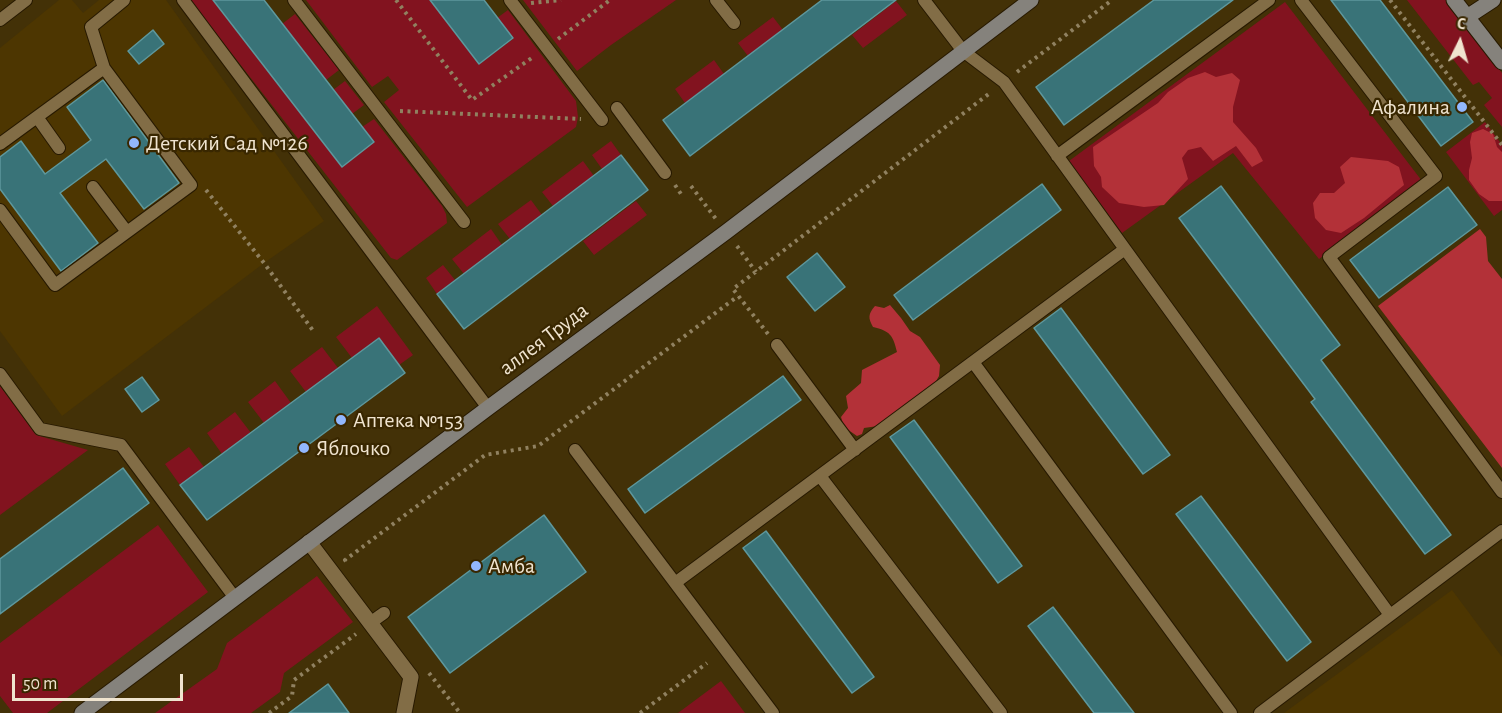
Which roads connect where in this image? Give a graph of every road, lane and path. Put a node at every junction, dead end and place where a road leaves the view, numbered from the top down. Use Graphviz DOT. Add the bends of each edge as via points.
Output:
graph roads {
  1 [pos="26,0"];
  2 [pos="124,0"];
  3 [pos="183,0"];
  4 [pos="294,0"];
  5 [pos="396,0"];
  6 [pos="561,0"];
  7 [pos="717,0"];
  8 [pos="924,0"];
  9 [pos="1030,0"];
  10 [pos="1112,0"];
  11 [pos="1269,0"];
  12 [pos="1301,0"];
  13 [pos="1390,0"];
  14 [pos="1454,0"];
  15 [pos="1493,0"];
  16 [pos="512,2"];
  17 [pos="1467,17"];
  18 [pos="0,20"];
  19 [pos="734,23"];
  20 [pos="963,51"];
  21 [pos="1502,62"];
  22 [pos="104,68"];
  23 [pos="1004,82"];
  24 [pos="472,100"];
  25 [pos="617,108"];
  26 [pos="378,110"];
  27 [pos="37,117"];
  28 [pos="602,120"];
  29 [pos="0,144"];
  30 [pos="1502,145"];
  31 [pos="59,148"];
  32 [pos="1057,156"];
  33 [pos="665,173"];
  34 [pos="191,184"];
  35 [pos="93,187"];
  36 [pos="0,210"];
  37 [pos="464,222"];
  38 [pos="127,232"];
  39 [pos="1125,249"];
  40 [pos="738,296"];
  41 [pos="314,332"];
  42 [pos="777,345"];
  43 [pos="973,362"];
  44 [pos="0,374"];
  45 [pos="488,408"];
  46 [pos="575,450"];
  47 [pos="855,450"];
  48 [pos="820,476"];
  49 [pos="1502,492"];
  50 [pos="1502,531"];
  51 [pos="309,542"];
  52 [pos="351,569"];
  53 [pos="675,583"];
  54 [pos="235,598"];
  55 [pos="384,613"];
  56 [pos="1390,615"];
  57 [pos="370,623"];
  58 [pos="707,663"];
  59 [pos="82,713"];
  60 [pos="269,713"];
  61 [pos="404,713"];
  62 [pos="640,713"];
  63 [pos="773,713"];
  64 [pos="1001,713"];
  65 [pos="1231,713"];
  66 [pos="1260,713"];
  1 -- 18 [label="lane"];
  2 -- 22 [label="lane" via="91,27"];
  3 -- 45 [label="lane"];
  4 -- 26 [label="lane"];
  5 -- 24 [label="path"];
  6 -- 16 [label="path"];
  7 -- 19 [label="lane"];
  8 -- 20 [label="lane"];
  9 -- 20 [label="street, аллея Труда"];
  10 -- 23 [label="path"];
  11 -- 32 [label="lane"];
  12 -- 49 [label="lane" via="1436,176 1329,257"];
  13 -- 30 [label="path"];
  14 -- 17 [label="street"];
  15 -- 17 [label="street"];
  16 -- 28 [label="lane"];
  17 -- 21 [label="street"];
  20 -- 23 [label="lane"];
  20 -- 45 [label="street, аллея Труда"];
  22 -- 27 [label="lane"];
  22 -- 34 [label="lane"];
  23 -- 32 [label="lane"];
  23 -- 40 [label="path" via="734,289"];
  25 -- 33 [label="lane"];
  26 -- 28 [label="path"];
  26 -- 37 [label="lane"];
  27 -- 29 [label="lane"];
  27 -- 31 [label="lane"];
  32 -- 39 [label="lane"];
  34 -- 38 [label="lane"];
  34 -- 41 [label="path" via="205,189 212,197"];
  35 -- 38 [label="lane"];
  36 -- 38 [label="lane" via="55,285"];
  39 -- 43 [label="lane"];
  39 -- 56 [label="lane"];
  40 -- 42 [label="path"];
  40 -- 52 [label="path" via="538,446 485,455 345,560"];
  42 -- 47 [label="lane"];
  43 -- 47 [label="lane"];
  43 -- 65 [label="lane"];
  44 -- 54 [label="lane" via="40,429 121,445"];
  45 -- 51 [label="street, аллея Труда"];
  46 -- 53 [label="lane"];
  47 -- 48 [label="lane"];
  48 -- 53 [label="lane"];
  48 -- 64 [label="lane"];
  50 -- 56 [label="lane"];
  51 -- 54 [label="street, аллея Труда"];
  51 -- 57 [label="street"];
  53 -- 63 [label="lane"];
  54 -- 59 [label="street, аллея Труда"];
  55 -- 57 [label="lane"];
  56 -- 66 [label="lane"];
  57 -- 60 [label="path" via="294,680 292,696"];
  57 -- 61 [label="street" via="411,677"];
  58 -- 62 [label="path"];
}
